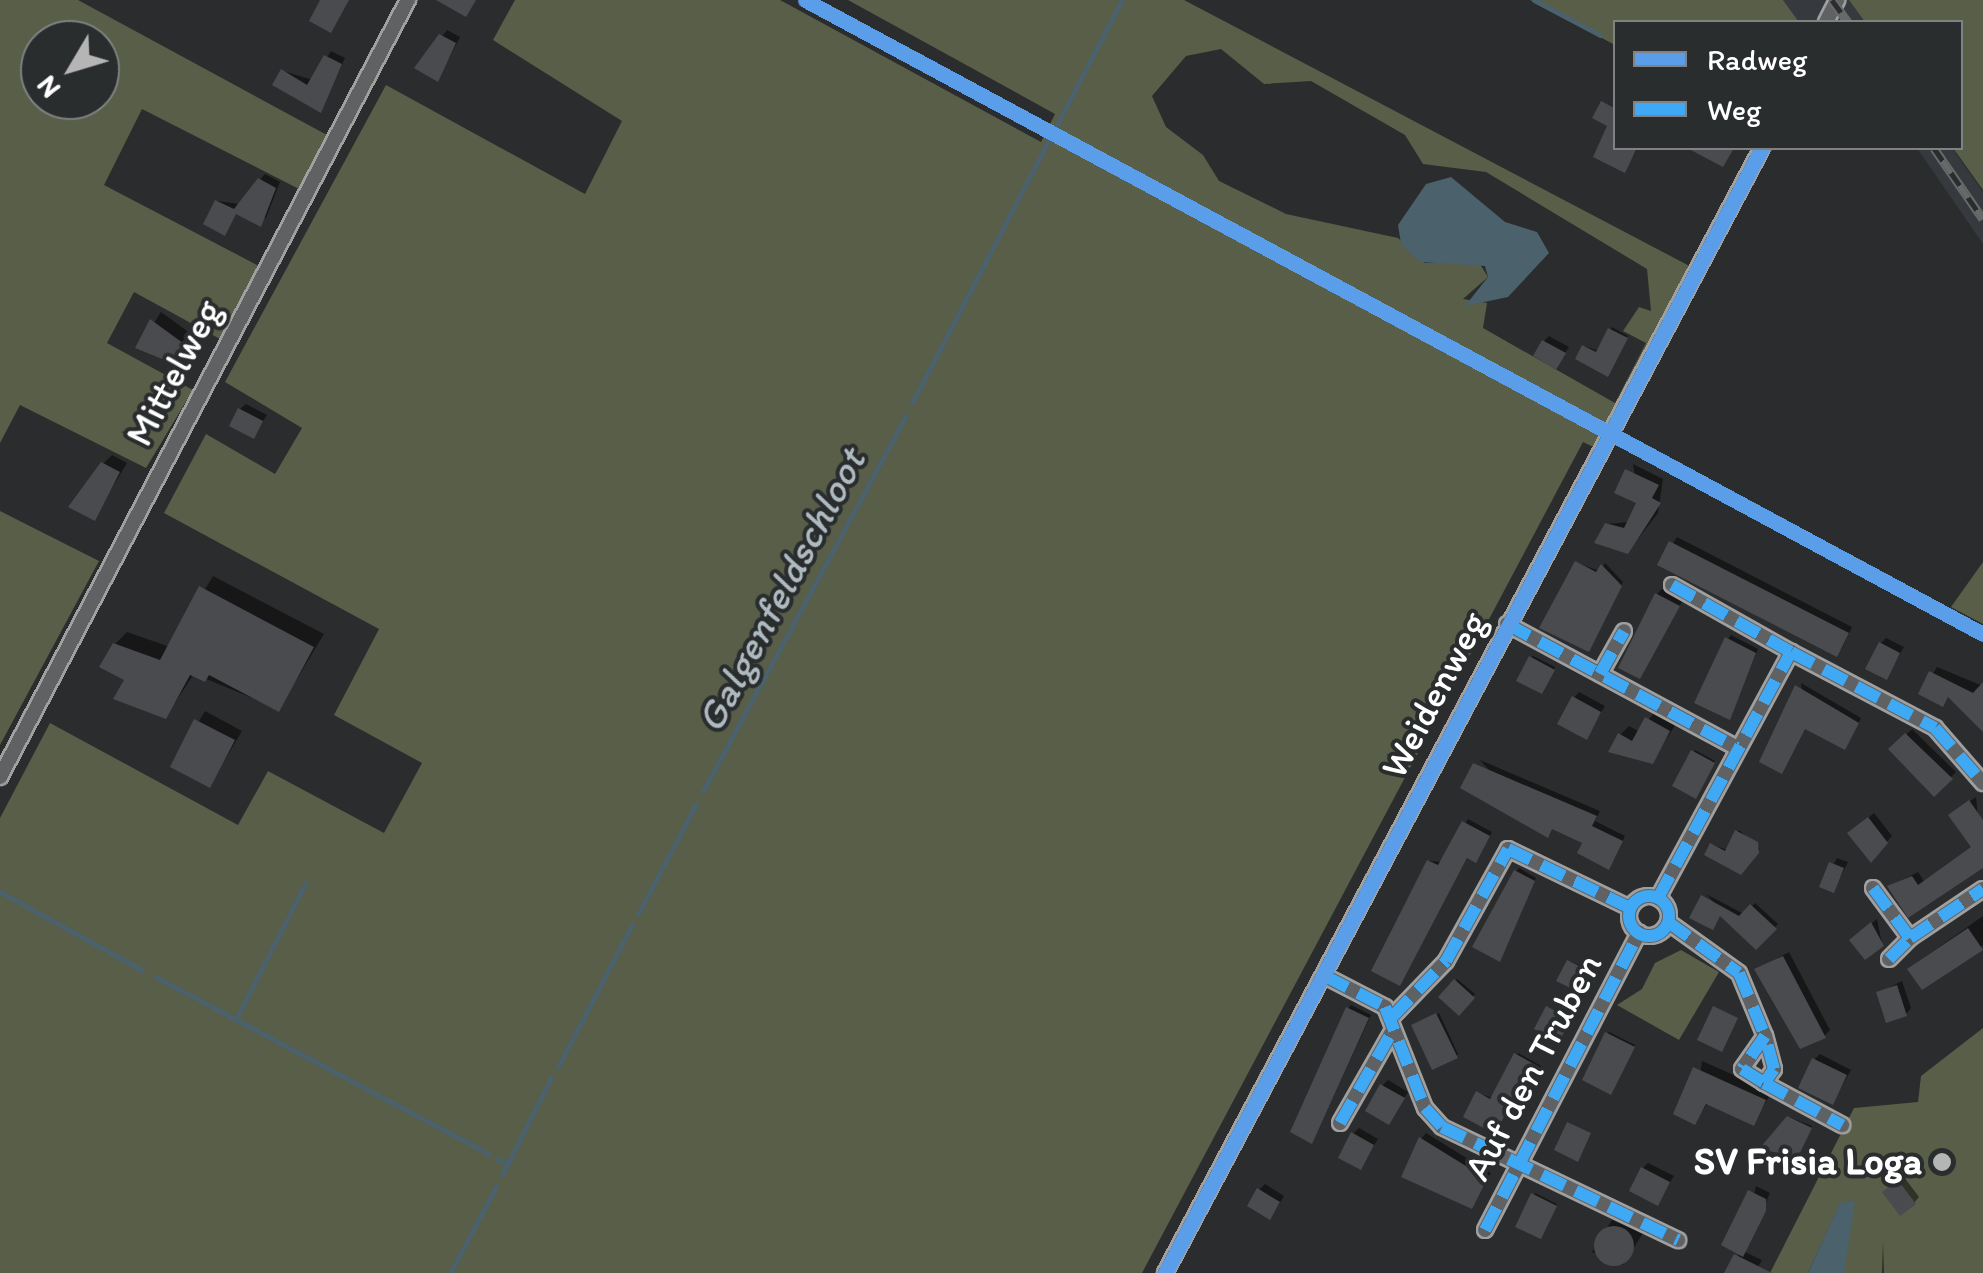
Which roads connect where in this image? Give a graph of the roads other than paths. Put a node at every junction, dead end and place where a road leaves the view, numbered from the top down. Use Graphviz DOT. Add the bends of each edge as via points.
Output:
graph roads {
  1 [pos="408,0"];
  2 [pos="1761,150"];
  3 [pos="1672,584"];
  4 [pos="1508,624"];
  5 [pos="1624,631"];
  6 [pos="1791,652"];
  7 [pos="1600,674"];
  8 [pos="1737,748"];
  9 [pos="0,777"];
  10 [pos="1983,784"];
  11 [pos="1874,888"];
  12 [pos="1983,890"];
  13 [pos="1658,898"];
  14 [pos="1630,908"];
  15 [pos="1668,922"];
  16 [pos="1639,933"];
  17 [pos="1910,938"];
  18 [pos="1889,959"];
  19 [pos="1325,976"];
  20 [pos="1393,1024"];
  21 [pos="1765,1036"];
  22 [pos="1764,1082"];
  23 [pos="1340,1123"];
  24 [pos="1842,1125"];
  25 [pos="1519,1162"];
  26 [pos="1484,1230"];
  27 [pos="1678,1240"];
  28 [pos="1165,1273"];
  1 -- 9 [label="street, Mittelweg"];
  2 -- 4 [label="street, Weidenweg"];
  3 -- 6 [label="street"];
  4 -- 7 [label="street"];
  4 -- 19 [label="street, Weidenweg"];
  5 -- 7 [label="street"];
  6 -- 8 [label="street"];
  6 -- 10 [label="street" via="1934,728"];
  7 -- 8 [label="street"];
  8 -- 13 [label="street"];
  11 -- 17 [label="street"];
  12 -- 17 [label="street"];
  13 -- 14 [label="street"];
  13 -- 15 [label="street"];
  14 -- 16 [label="street, Auf den Truben"];
  14 -- 20 [label="street" via="1508,849 1446,961"];
  15 -- 16 [label="street, Auf den Truben" via="1656,934"];
  15 -- 21 [label="street" via="1730,960"];
  16 -- 25 [label="street, Auf den Truben"];
  17 -- 18 [label="street"];
  19 -- 20 [label="street"];
  19 -- 28 [label="street, Weidenweg"];
  20 -- 23 [label="street"];
  20 -- 25 [label="street" via="1442,1127"];
  21 -- 22 [label="street" via="1774,1068"];
  21 -- 22 [label="street" via="1742,1069"];
  22 -- 24 [label="street"];
  25 -- 26 [label="street, Auf den Truben"];
  25 -- 27 [label="street"];
}
